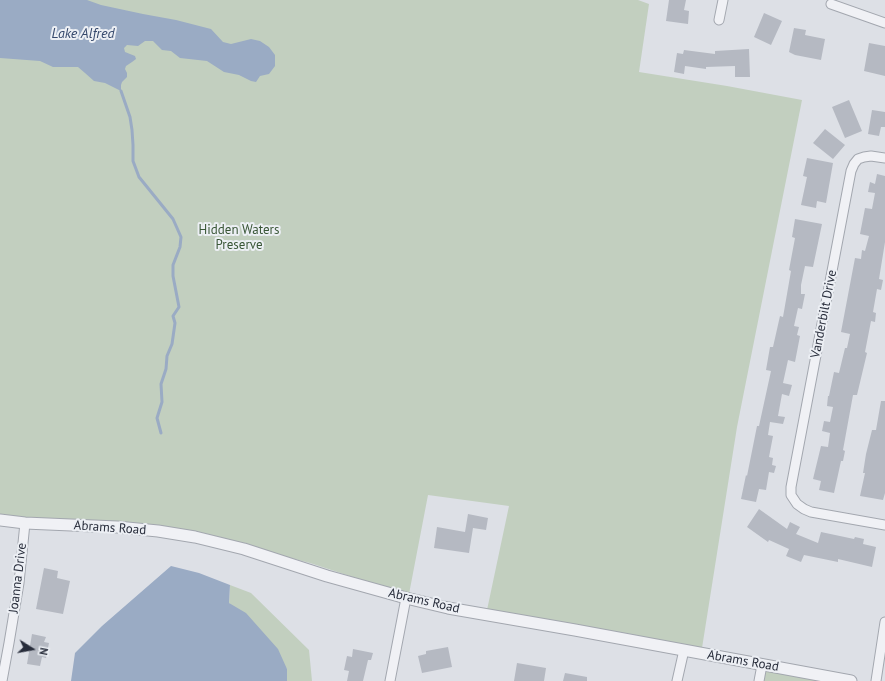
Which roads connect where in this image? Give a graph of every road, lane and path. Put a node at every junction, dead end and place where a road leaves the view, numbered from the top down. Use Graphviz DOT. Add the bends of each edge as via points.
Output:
graph roads {
  1 [pos="723,0"];
  2 [pos="831,4"];
  3 [pos="719,20"];
  4 [pos="885,23"];
  5 [pos="885,158"];
  6 [pos="0,520"];
  7 [pos="25,523"];
  8 [pos="885,525"];
  9 [pos="406,598"];
  10 [pos="885,622"];
  11 [pos="684,650"];
  12 [pos="762,665"];
  13 [pos="2,681"];
  14 [pos="390,681"];
  15 [pos="677,681"];
  16 [pos="759,681"];
  17 [pos="851,681"];
  18 [pos="876,681"];
  1 -- 3 [label="street"];
  2 -- 4 [label="street"];
  5 -- 8 [label="street, Vanderbilt Drive" via="864,156 858,159 851,171 790,487 792,498 797,504 811,512"];
  6 -- 7 [label="street, Abrams Road"];
  7 -- 9 [label="street, Abrams Road" via="117,527 195,538 244,549"];
  7 -- 13 [label="street, Joanna Drive"];
  9 -- 11 [label="street, Abrams Road" via="448,608"];
  9 -- 14 [label="street"];
  10 -- 18 [label="street"];
  11 -- 12 [label="street, Abrams Road"];
  11 -- 15 [label="street"];
  12 -- 16 [label="street"];
  12 -- 17 [label="street, Abrams Road"];
}
